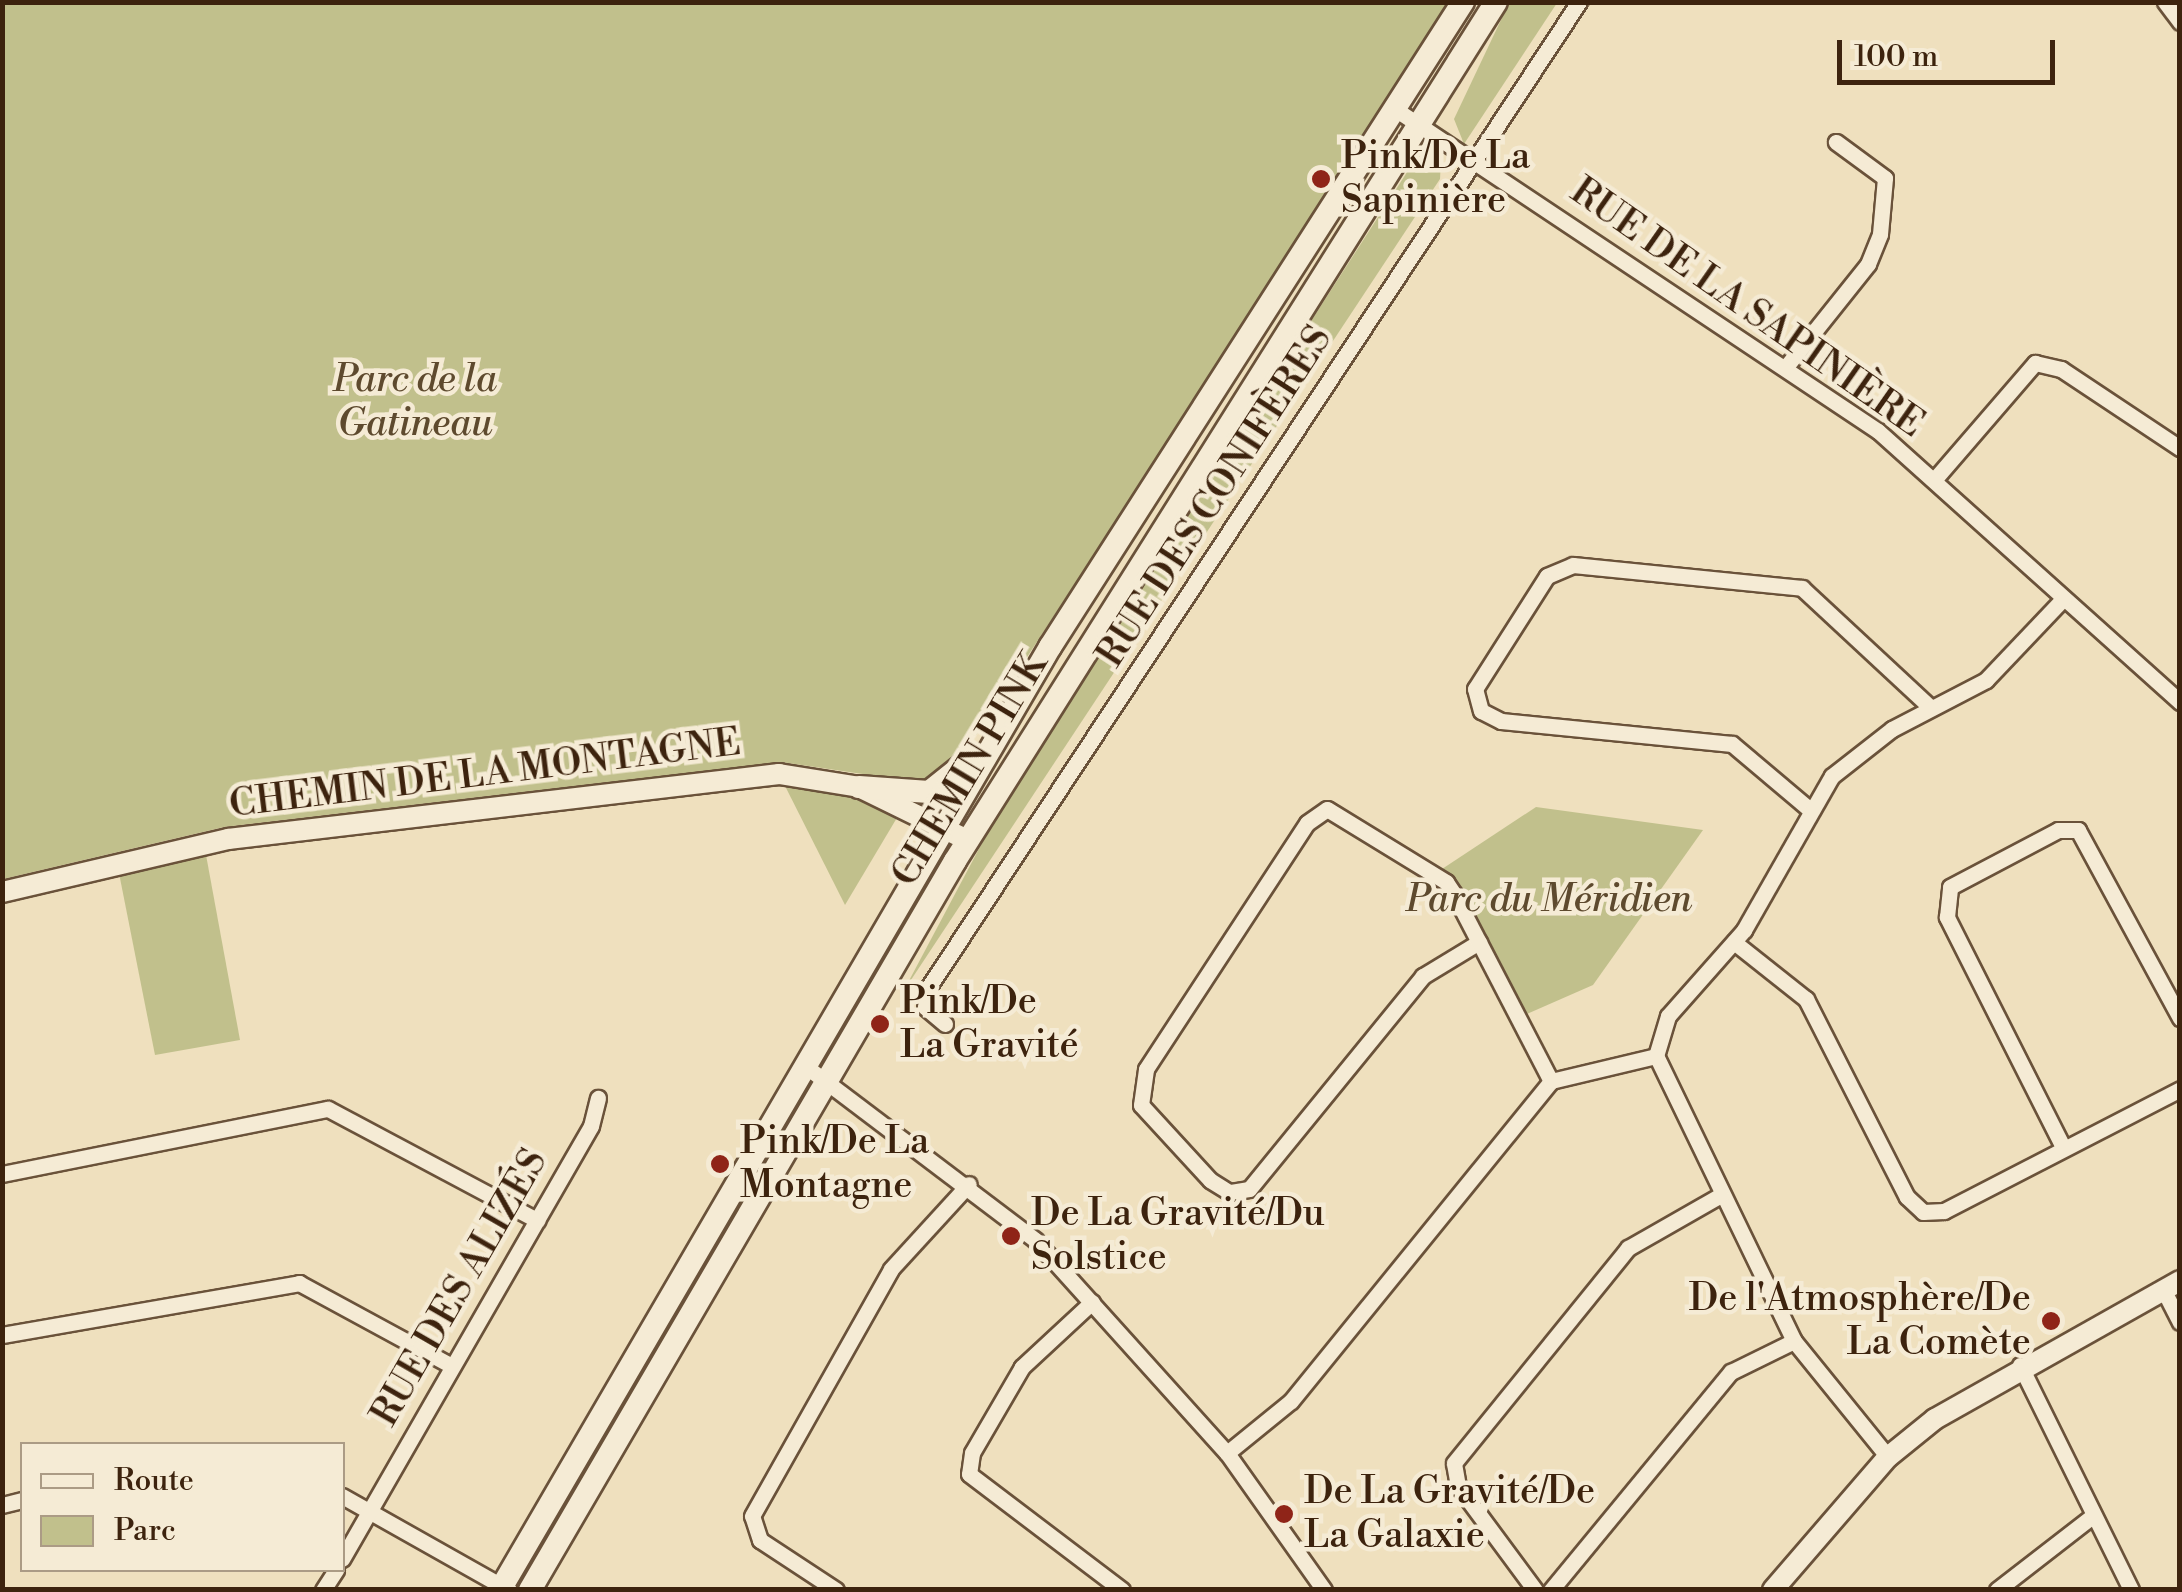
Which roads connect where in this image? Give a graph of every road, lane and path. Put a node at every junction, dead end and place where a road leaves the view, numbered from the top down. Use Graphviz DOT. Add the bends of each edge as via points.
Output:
graph roads {
  1 [pos="1463,2"];
  2 [pos="1496,2"];
  3 [pos="1578,2"];
  4 [pos="2165,2"];
  5 [pos="2180,22"];
  6 [pos="1395,109"];
  7 [pos="1418,124"];
  8 [pos="1836,142"];
  9 [pos="1475,160"];
  10 [pos="1785,368"];
  11 [pos="2180,448"];
  12 [pos="1934,480"];
  13 [pos="1110,549"];
  14 [pos="2063,599"];
  15 [pos="2180,702"];
  16 [pos="1931,708"];
  17 [pos="859,787"];
  18 [pos="1809,809"];
  19 [pos="942,826"];
  20 [pos="967,840"];
  21 [pos="2,892"];
  22 [pos="1479,942"];
  23 [pos="1734,942"];
  24 [pos="2180,1018"];
  25 [pos="945,1024"];
  26 [pos="1656,1056"];
  27 [pos="804,1064"];
  28 [pos="827,1079"];
  29 [pos="1551,1081"];
  30 [pos="2180,1089"];
  31 [pos="598,1098"];
  32 [pos="2063,1147"];
  33 [pos="2,1174"];
  34 [pos="969,1184"];
  35 [pos="1721,1195"];
  36 [pos="537,1220"];
  37 [pos="2171,1285"];
  38 [pos="1092,1302"];
  39 [pos="2180,1322"];
  40 [pos="2,1335"];
  41 [pos="1794,1341"];
  42 [pos="2020,1365"];
  43 [pos="452,1366"];
  44 [pos="1227,1453"];
  45 [pos="1888,1457"];
  46 [pos="345,1498"];
  47 [pos="369,1511"];
  48 [pos="2091,1517"];
  49 [pos="345,1554"];
  50 [pos="504,1588"];
  51 [pos="530,1590"];
  52 [pos="836,1590"];
  53 [pos="1122,1590"];
  54 [pos="1324,1590"];
  55 [pos="1535,1590"];
  56 [pos="1551,1590"];
  57 [pos="1774,1590"];
  58 [pos="1997,1590"];
  59 [pos="2131,1590"];
  1 -- 6 [label="main road, CHEMIN PINK"];
  2 -- 7 [label="main road, CHEMIN PINK"];
  3 -- 9 [label="street, RUE DES CONIFÈRES"];
  4 -- 5 [label="street"];
  6 -- 7 [label="street, RUE DE LA SAPINIÈRE"];
  6 -- 13 [label="main road, CHEMIN PINK"];
  7 -- 9 [label="street, RUE DE LA SAPINIÈRE"];
  7 -- 20 [label="main road, CHEMIN PINK"];
  8 -- 10 [label="street" via="1884,178 1880,234 1868,264"];
  9 -- 10 [label="street, RUE DE LA SAPINIÈRE"];
  9 -- 25 [label="street, RUE DES CONIFÈRES" via="928,988 925,1007"];
  10 -- 12 [label="street, RUE DE LA SAPINIÈRE"];
  11 -- 12 [label="street" via="2061,369 2035,364"];
  12 -- 14 [label="street, RUE DE LA SAPINIÈRE"];
  13 -- 17 [label="main road" via="960,773 929,792"];
  13 -- 19 [label="main road, CHEMIN PINK"];
  14 -- 15 [label="street, RUE DE LA SAPINIÈRE"];
  14 -- 16 [label="street" via="1997,671"];
  16 -- 18 [label="street" via="1862,749"];
  16 -- 18 [label="street" via="1802,588 1573,565 1548,576 1475,690 1481,711 1502,721 1732,744"];
  17 -- 19 [label="street, CHEMIN DE LA MONTAGNE"];
  17 -- 21 [label="street, CHEMIN DE LA MONTAGNE" via="779,774 366,822 204,844"];
  18 -- 23 [label="street"];
  19 -- 20 [label="street, CHEMIN DE LA MONTAGNE"];
  19 -- 27 [label="main road, CHEMIN PINK"];
  20 -- 28 [label="main road, CHEMIN PINK"];
  22 -- 22 [label="street" via="1436,873 1348,815 1316,813 1146,1069 1136,1086 1141,1105 1210,1180 1230,1192 1249,1188 1423,976"];
  22 -- 29 [label="street"];
  23 -- 26 [label="street" via="1676,1004"];
  23 -- 32 [label="street" via="1806,999 1914,1206 1944,1211"];
  24 -- 32 [label="street" via="2078,830 2058,830 1950,888 1947,918"];
  26 -- 29 [label="street"];
  26 -- 35 [label="street"];
  27 -- 28 [label="street"];
  27 -- 50 [label="main road, CHEMIN PINK"];
  28 -- 34 [label="street"];
  28 -- 51 [label="main road, CHEMIN PINK"];
  29 -- 44 [label="street" via="1292,1401"];
  30 -- 32 [label="street"];
  31 -- 36 [label="street, RUE DES ALIZÉS"];
  33 -- 36 [label="street" via="328,1109"];
  34 -- 38 [label="street"];
  34 -- 52 [label="street" via="892,1269 757,1502 760,1540"];
  35 -- 41 [label="street"];
  35 -- 55 [label="street" via="1628,1248 1454,1464 1458,1486"];
  36 -- 43 [label="street, RUE DES ALIZÉS"];
  37 -- 39 [label="street"];
  37 -- 42 [label="street"];
  38 -- 44 [label="street"];
  38 -- 53 [label="street" via="1022,1367 972,1452 969,1474"];
  40 -- 43 [label="street" via="299,1284"];
  41 -- 45 [label="street"];
  41 -- 56 [label="street" via="1731,1372"];
  42 -- 45 [label="street"];
  42 -- 48 [label="street"];
  43 -- 47 [label="street, RUE DES ALIZÉS"];
  44 -- 54 [label="street"];
  45 -- 57 [label="street"];
  46 -- 47 [label="street"];
  47 -- 49 [label="street, RUE DES ALIZÉS"];
  47 -- 50 [label="street"];
  48 -- 58 [label="street"];
  48 -- 59 [label="street"];
}
